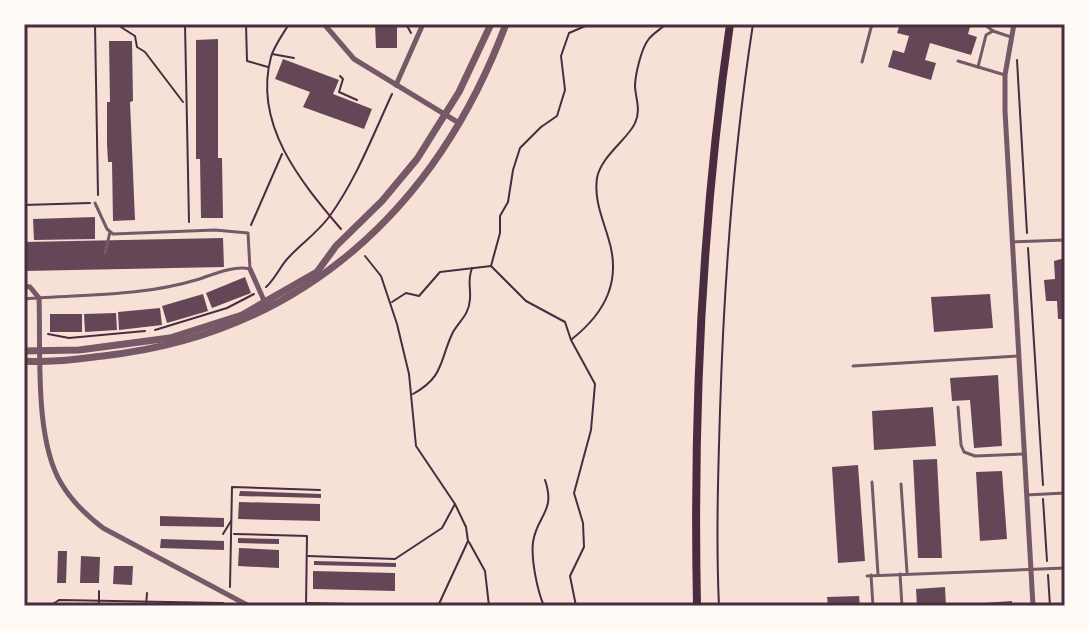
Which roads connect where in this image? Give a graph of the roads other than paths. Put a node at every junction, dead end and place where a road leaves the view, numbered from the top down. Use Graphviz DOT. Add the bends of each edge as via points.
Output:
graph roads {
  1 [pos="324,24"];
  2 [pos="423,24"];
  3 [pos="491,24"];
  4 [pos="506,24"];
  5 [pos="730,24"];
  6 [pos="872,24"];
  7 [pos="984,24"];
  8 [pos="1014,24"];
  9 [pos="993,31"];
  10 [pos="1011,37"];
  11 [pos="958,61"];
  12 [pos="862,62"];
  13 [pos="978,67"];
  14 [pos="1005,75"];
  15 [pos="396,85"];
  16 [pos="444,115"];
  17 [pos="459,123"];
  18 [pos="95,203"];
  19 [pos="110,232"];
  20 [pos="1065,240"];
  21 [pos="1012,242"];
  22 [pos="105,253"];
  23 [pos="250,269"];
  24 [pos="24,286"];
  25 [pos="39,298"];
  26 [pos="24,299"];
  27 [pos="267,306"];
  28 [pos="24,351"];
  29 [pos="41,352"];
  30 [pos="1019,356"];
  31 [pos="24,361"];
  32 [pos="41,362"];
  33 [pos="853,366"];
  34 [pos="958,407"];
  35 [pos="1025,454"];
  36 [pos="872,482"];
  37 [pos="901,484"];
  38 [pos="1065,493"];
  39 [pos="1026,495"];
  40 [pos="1031,568"];
  41 [pos="1065,568"];
  42 [pos="900,574"];
  43 [pos="908,574"];
  44 [pos="878,575"];
  45 [pos="249,606"];
  46 [pos="697,606"];
  47 [pos="873,606"];
  48 [pos="902,606"];
  49 [pos="1033,606"];
  1 -- 15 [label="street" via="354,59"];
  2 -- 15 [label="street"];
  3 -- 16 [label="street"];
  4 -- 17 [label="street"];
  5 -- 46 [label="main road" via="701,304 695,449"];
  6 -- 12 [label="lane"];
  7 -- 9 [label="lane"];
  8 -- 10 [label="street"];
  9 -- 10 [label="lane"];
  9 -- 13 [label="lane" via="986,35"];
  10 -- 14 [label="street"];
  11 -- 13 [label="lane"];
  13 -- 14 [label="lane"];
  14 -- 21 [label="street"];
  15 -- 16 [label="street"];
  16 -- 17 [label="street"];
  16 -- 27 [label="street" via="402,178 317,272"];
  17 -- 27 [label="street" via="427,172 383,222 328,273"];
  18 -- 19 [label="lane"];
  19 -- 22 [label="lane"];
  19 -- 23 [label="lane" via="248,233"];
  20 -- 21 [label="lane"];
  21 -- 30 [label="street"];
  23 -- 25 [label="lane" via="147,292"];
  23 -- 27 [label="street"];
  24 -- 25 [label="street"];
  25 -- 26 [label="lane"];
  25 -- 29 [label="street"];
  27 -- 29 [label="street" via="170,338"];
  27 -- 32 [label="street" via="204,335 155,349"];
  28 -- 29 [label="street"];
  29 -- 32 [label="street"];
  30 -- 33 [label="lane"];
  30 -- 35 [label="street"];
  31 -- 32 [label="street"];
  32 -- 45 [label="street" via="49,447 59,480 76,504 103,528"];
  34 -- 35 [label="lane" via="964,452"];
  35 -- 39 [label="street"];
  36 -- 44 [label="lane"];
  37 -- 43 [label="lane"];
  38 -- 39 [label="lane"];
  39 -- 40 [label="street"];
  40 -- 41 [label="lane"];
  40 -- 43 [label="lane"];
  40 -- 49 [label="street"];
  42 -- 43 [label="lane"];
  42 -- 44 [label="lane"];
  42 -- 48 [label="lane"];
  44 -- 47 [label="lane" via="869,576"];
}
